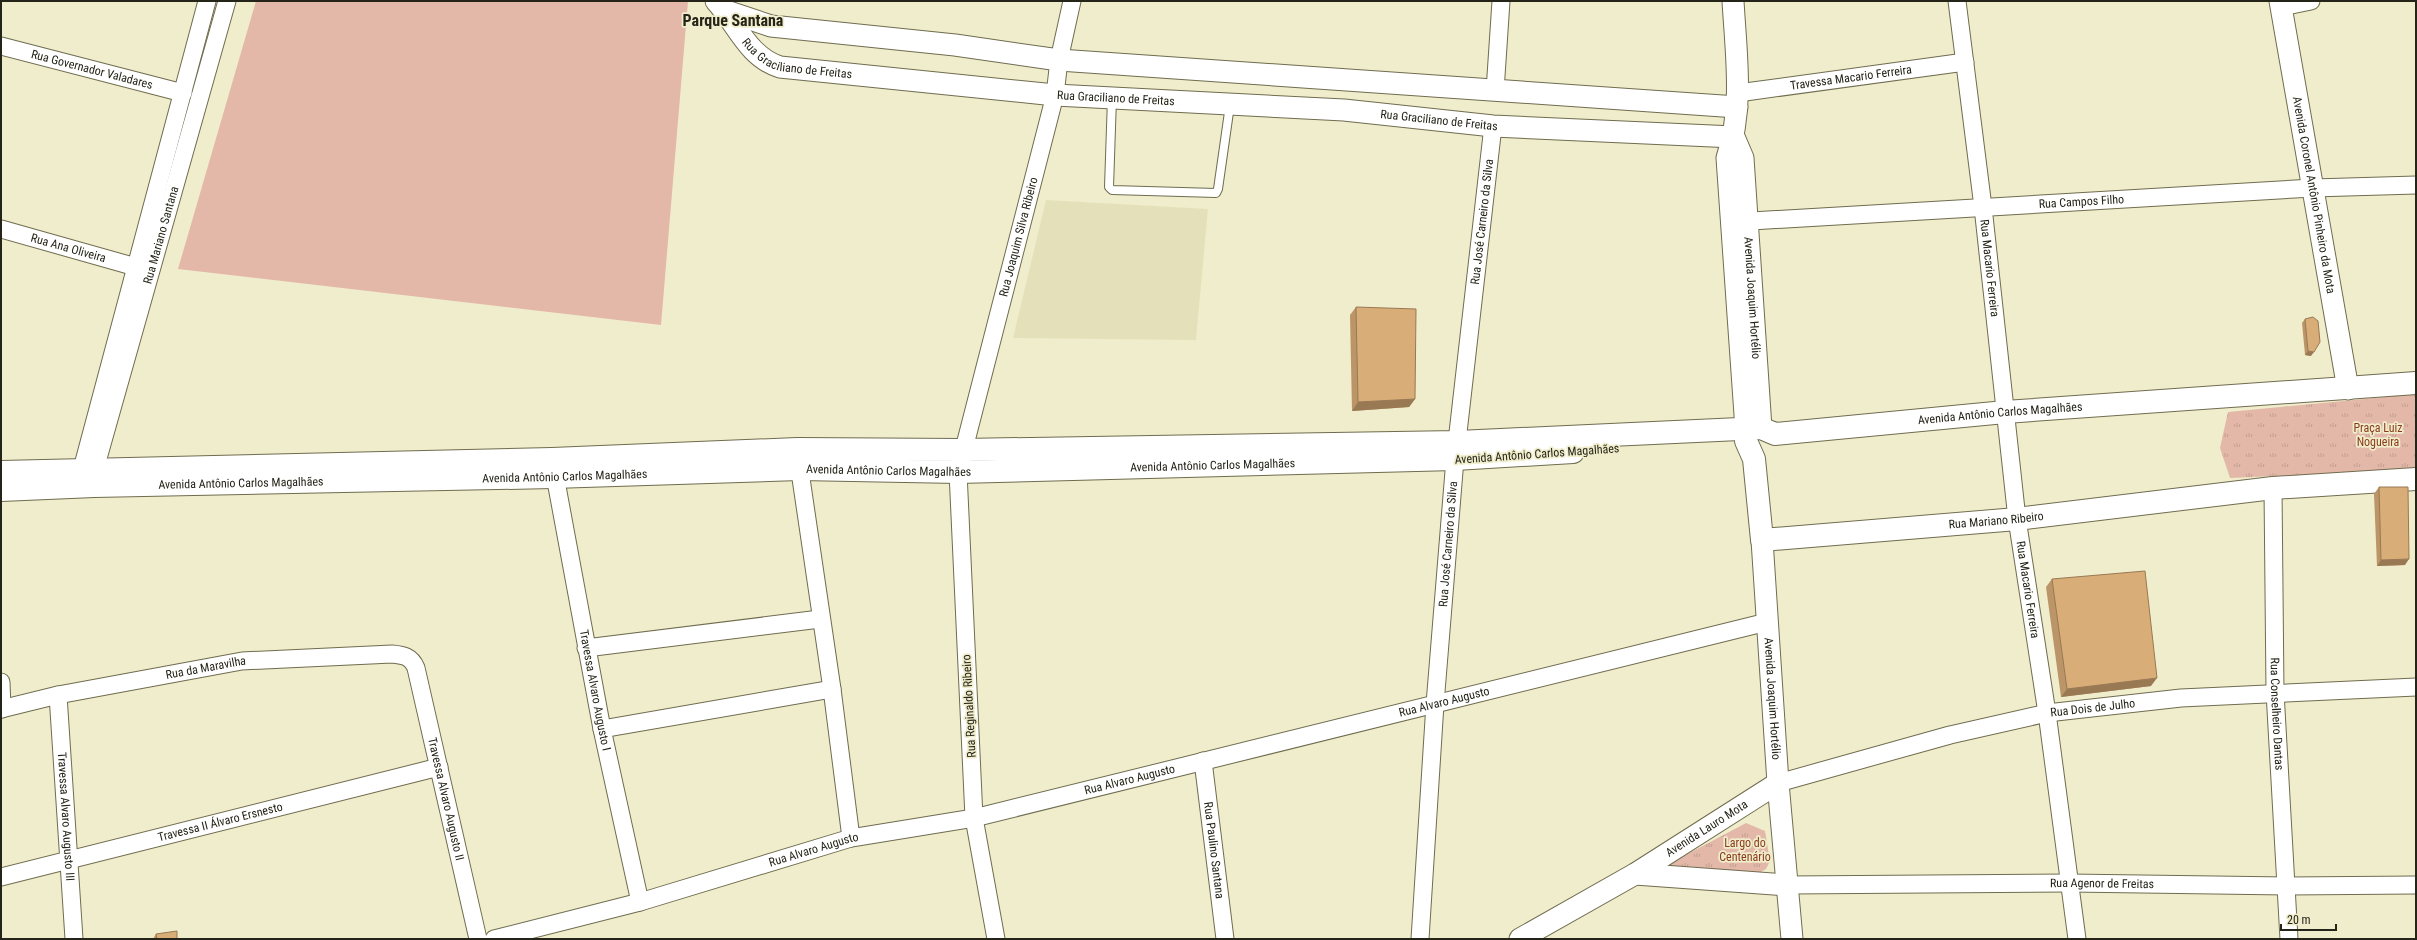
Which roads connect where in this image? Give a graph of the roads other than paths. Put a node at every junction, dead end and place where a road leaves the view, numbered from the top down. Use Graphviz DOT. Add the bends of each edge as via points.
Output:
graph roads {
  1 [pos="207,1"];
  2 [pos="227,1"];
  3 [pos="1072,1"];
  4 [pos="1501,1"];
  5 [pos="1733,1"];
  6 [pos="1957,1"];
  7 [pos="2311,1"];
  8 [pos="2280,4"];
  9 [pos="730,12"];
  10 [pos="1,46"];
  11 [pos="1059,60"];
  12 [pos="1965,62"];
  13 [pos="1495,92"];
  14 [pos="183,93"];
  15 [pos="1055,95"];
  16 [pos="1112,97"];
  17 [pos="1738,100"];
  18 [pos="1230,105"];
  19 [pos="1493,126"];
  20 [pos="1734,137"];
  21 [pos="2416,185"];
  22 [pos="2314,188"];
  23 [pos="1983,207"];
  24 [pos="1739,221"];
  25 [pos="1,229"];
  26 [pos="136,266"];
  27 [pos="2416,383"];
  28 [pos="2348,389"];
  29 [pos="2005,412"];
  30 [pos="1757,438"];
  31 [pos="962,450"];
  32 [pos="1456,451"];
  33 [pos="1231,454"];
  34 [pos="798,459"];
  35 [pos="553,468"];
  36 [pos="1,472"];
  37 [pos="958,472"];
  38 [pos="88,474"];
  39 [pos="2416,479"];
  40 [pos="2273,488"];
  41 [pos="1,490"];
  42 [pos="2017,519"];
  43 [pos="1762,540"];
  44 [pos="820,619"];
  45 [pos="1767,622"];
  46 [pos="586,648"];
  47 [pos="412,660"];
  48 [pos="1,682"];
  49 [pos="2416,686"];
  50 [pos="832,688"];
  51 [pos="2275,692"];
  52 [pos="58,695"];
  53 [pos="1435,704"];
  54 [pos="2,709"];
  55 [pos="2047,713"];
  56 [pos="602,729"];
  57 [pos="1203,761"];
  58 [pos="438,767"];
  59 [pos="1778,783"];
  60 [pos="974,818"];
  61 [pos="851,838"];
  62 [pos="69,859"];
  63 [pos="1635,874"];
  64 [pos="1,878"];
  65 [pos="2068,883"];
  66 [pos="1788,885"];
  67 [pos="2416,885"];
  68 [pos="2288,886"];
  69 [pos="640,902"];
  70 [pos="74,939"];
  71 [pos="478,939"];
  72 [pos="494,939"];
  73 [pos="996,939"];
  74 [pos="1225,939"];
  75 [pos="1420,939"];
  76 [pos="1520,939"];
  77 [pos="1792,939"];
  78 [pos="2077,939"];
  79 [pos="2289,939"];
  1 -- 14 [label="street, Rua Mariano Santana"];
  2 -- 38 [label="street, Rua Mariano Santana"];
  3 -- 11 [label="street, Rua Joaquim Silva Ribeiro"];
  4 -- 13 [label="street"];
  5 -- 17 [label="street, Avenida Joaquim Hortélio"];
  6 -- 12 [label="street, Rua Macario Ferreira"];
  7 -- 8 [label="street"];
  8 -- 22 [label="street, Avenida Coronel Antônio Pinheiro da Mota"];
  9 -- 11 [label="street, Rua Graciliano de Freitas" via="771,26 956,45"];
  9 -- 15 [label="street, Rua Graciliano de Freitas" via="768,63 780,67"];
  10 -- 14 [label="street, Rua Governador Valadares"];
  11 -- 13 [label="street, Rua Graciliano de Freitas"];
  11 -- 15 [label="street, Rua Joaquim Silva Ribeiro"];
  12 -- 17 [label="street, Travessa Macario Ferreira"];
  12 -- 23 [label="street, Rua Macario Ferreira"];
  13 -- 17 [label="street, Rua Graciliano de Freitas"];
  14 -- 26 [label="street, Rua Mariano Santana"];
  15 -- 16 [label="street, Rua Graciliano de Freitas"];
  15 -- 31 [label="street, Rua Joaquim Silva Ribeiro"];
  16 -- 18 [label="street, Rua Graciliano de Freitas"];
  16 -- 18 [label="lane" via="1108,187 1112,190 1216,193"];
  17 -- 20 [label="street, Avenida Joaquim Hortélio"];
  18 -- 19 [label="street, Rua Graciliano de Freitas" via="1344,110"];
  19 -- 20 [label="street, Rua Graciliano de Freitas"];
  19 -- 32 [label="street, Rua José Carneiro da Silva"];
  20 -- 24 [label="street, Avenida Joaquim Hortélio" via="1743,158"];
  21 -- 22 [label="street, Rua Campos Filho"];
  22 -- 23 [label="street, Rua Campos Filho"];
  22 -- 28 [label="street, Avenida Coronel Antônio Pinheiro da Mota"];
  23 -- 24 [label="street, Rua Campos Filho"];
  23 -- 29 [label="street, Rua Macario Ferreira"];
  24 -- 30 [label="street, Avenida Joaquim Hortélio"];
  25 -- 26 [label="street, Rua Ana Oliveira"];
  26 -- 38 [label="street, Rua Mariano Santana"];
  27 -- 28 [label="main road"];
  28 -- 29 [label="main road, Avenida Antônio Carlos Magalhães"];
  29 -- 30 [label="main road, Avenida Antônio Carlos Magalhães"];
  29 -- 42 [label="street, Rua Macario Ferreira"];
  30 -- 32 [label="main road, Avenida Antônio Carlos Magalhães"];
  30 -- 43 [label="main road, Avenida Joaquim Hortélio"];
  31 -- 33 [label="main road, Avenida Antônio Carlos Magalhães"];
  31 -- 34 [label="main road, Avenida Antônio Carlos Magalhães"];
  31 -- 37 [label="street, Rua Joaquim Silva Ribeiro"];
  32 -- 33 [label="main road, Avenida Antônio Carlos Magalhães"];
  32 -- 53 [label="street, Rua José Carneiro da Silva"];
  33 -- 37 [label="main road, Avenida Antônio Carlos Magalhães"];
  34 -- 35 [label="main road, Avenida Antônio Carlos Magalhães"];
  34 -- 37 [label="main road, Avenida Antônio Carlos Magalhães"];
  34 -- 44 [label="street"];
  35 -- 38 [label="main road, Avenida Antônio Carlos Magalhães"];
  35 -- 46 [label="street, Travessa Alvaro Augusto I"];
  36 -- 38 [label="main road, Avenida Antônio Carlos Magalhães"];
  37 -- 60 [label="street, Rua Reginaldo Ribeiro"];
  38 -- 41 [label="main road, Avenida Antônio Carlos Magalhães"];
  39 -- 40 [label="main road"];
  40 -- 42 [label="main road, Rua Mariano Ribeiro"];
  40 -- 51 [label="street, Rua Conselheiro Dantas"];
  42 -- 43 [label="main road, Rua Mariano Ribeiro"];
  42 -- 55 [label="street, Rua Macario Ferreira"];
  43 -- 45 [label="street, Avenida Joaquim Hortélio"];
  44 -- 46 [label="street"];
  44 -- 50 [label="street"];
  45 -- 53 [label="street, Rua Alvaro Augusto"];
  45 -- 59 [label="street, Avenida Joaquim Hortélio"];
  46 -- 56 [label="street, Travessa Alvaro Augusto I"];
  47 -- 52 [label="street, Rua da Maravilha" via="392,654 242,661"];
  47 -- 58 [label="street, Travessa Alvaro Augusto II"];
  48 -- 54 [label="street"];
  49 -- 51 [label="street, Rua Dois de Julho"];
  50 -- 56 [label="street"];
  50 -- 61 [label="street"];
  51 -- 55 [label="street, Rua Dois de Julho" via="2181,698"];
  51 -- 68 [label="street, Rua Conselheiro Dantas"];
  52 -- 54 [label="street, Rua da Maravilha"];
  52 -- 62 [label="street, Travessa Alvaro Augusto III"];
  53 -- 57 [label="street, Rua Alvaro Augusto"];
  53 -- 75 [label="street, Rua José Carneiro da Silva"];
  55 -- 59 [label="street, Rua Dois de Julho" via="1950,735"];
  55 -- 65 [label="street, Rua Macario Ferreira"];
  56 -- 69 [label="street, Travessa Alvaro Augusto I"];
  57 -- 60 [label="street, Rua Alvaro Augusto"];
  57 -- 74 [label="street, Rua Paulino Santana"];
  58 -- 62 [label="street, Travessa II Álvaro Ersnesto"];
  58 -- 71 [label="street, Travessa Alvaro Augusto II"];
  59 -- 63 [label="street, Avenida Lauro Mota"];
  59 -- 66 [label="street, Avenida Joaquim Hortélio"];
  60 -- 61 [label="street, Rua Alvaro Augusto"];
  60 -- 73 [label="street, Rua Reginaldo Ribeiro"];
  61 -- 69 [label="street, Rua Alvaro Augusto"];
  62 -- 64 [label="street, Travessa II Álvaro Ersnesto"];
  62 -- 70 [label="street, Travessa Alvaro Augusto III"];
  63 -- 66 [label="street, Avenida Lauro Mota"];
  63 -- 76 [label="street, Avenida Lauro Mota"];
  65 -- 66 [label="street, Rua Agenor de Freitas"];
  65 -- 68 [label="street, Rua Agenor de Freitas"];
  65 -- 78 [label="street, Rua Macario Ferreira"];
  66 -- 77 [label="street, Avenida Joaquim Hortélio"];
  67 -- 68 [label="street, Rua Agenor de Freitas"];
  68 -- 79 [label="street, Rua Conselheiro Dantas"];
  69 -- 72 [label="street, Rua Alvaro Augusto"];
}
